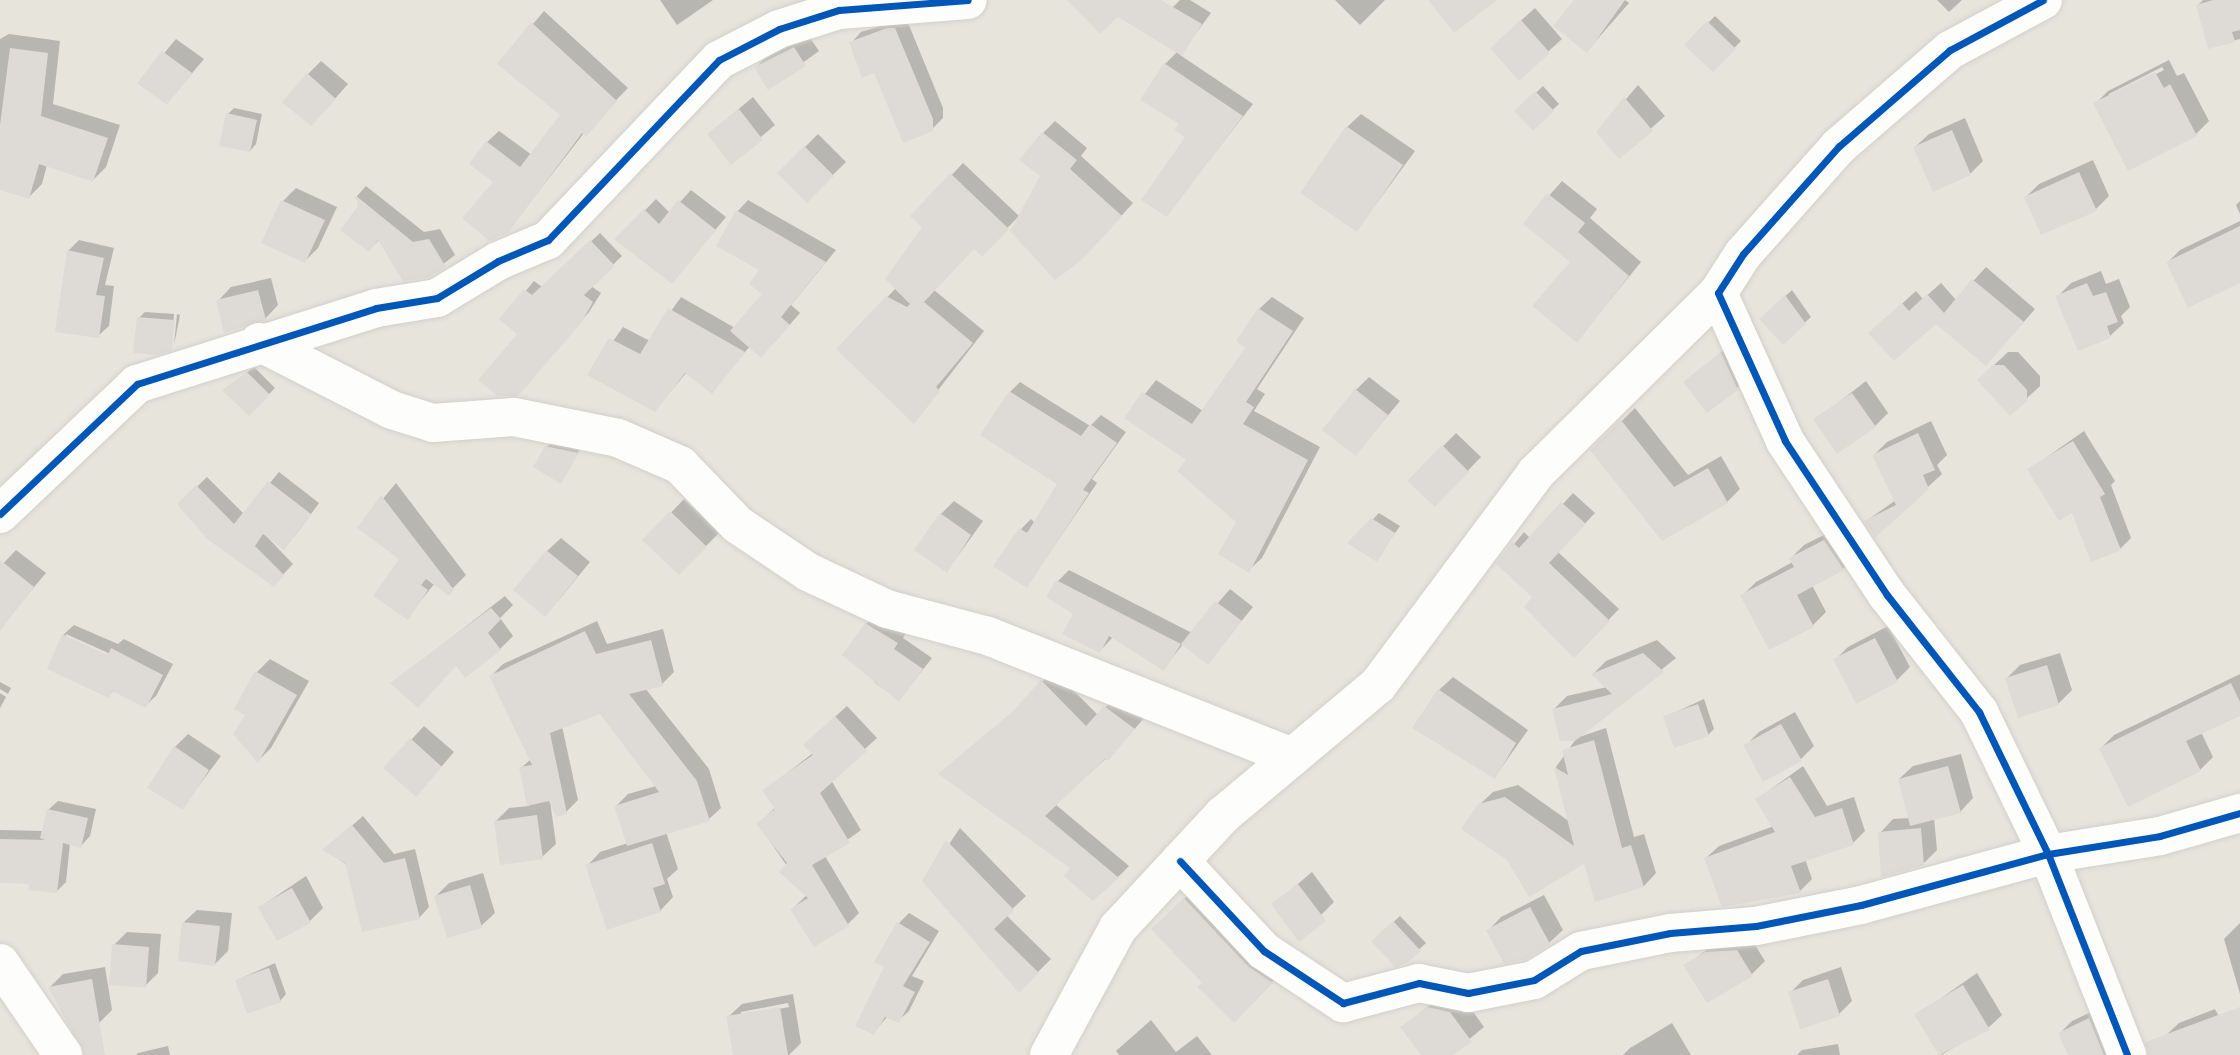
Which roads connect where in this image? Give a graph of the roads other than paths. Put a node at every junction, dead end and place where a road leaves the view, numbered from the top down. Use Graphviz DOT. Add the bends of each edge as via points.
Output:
graph roads {
  1 [pos="968,0"];
  2 [pos="2043,0"];
  3 [pos="1718,293"];
  4 [pos="260,342"];
  5 [pos="0,514"];
  6 [pos="1292,757"];
  7 [pos="2240,813"];
  8 [pos="2048,854"];
  9 [pos="1181,860"];
  10 [pos="0,963"];
  11 [pos="63,1055"];
  12 [pos="1049,1055"];
  13 [pos="2127,1055"];
  1 -- 4 [label="street" via="839,9 779,29 719,60 548,240 498,261 437,298 376,308"];
  2 -- 3 [label="street" via="1950,50 1839,146 1743,254"];
  3 -- 6 [label="street" via="1536,473 1378,685"];
  3 -- 8 [label="street" via="1785,440 1887,595 1979,712"];
  4 -- 5 [label="street" via="137,384"];
  4 -- 6 [label="street" via="392,410 433,423 514,417 618,438 680,465 738,525 808,572 887,609 988,636"];
  6 -- 9 [label="street" via="1223,815"];
  7 -- 8 [label="street" via="2161,836"];
  8 -- 9 [label="street" via="1861,905 1756,926 1670,933 1581,951 1521,982 1468,993 1419,983 1343,1003 1264,951"];
  8 -- 13 [label="street"];
  9 -- 12 [label="street" via="1118,928"];
  10 -- 11 [label="street"];
}
